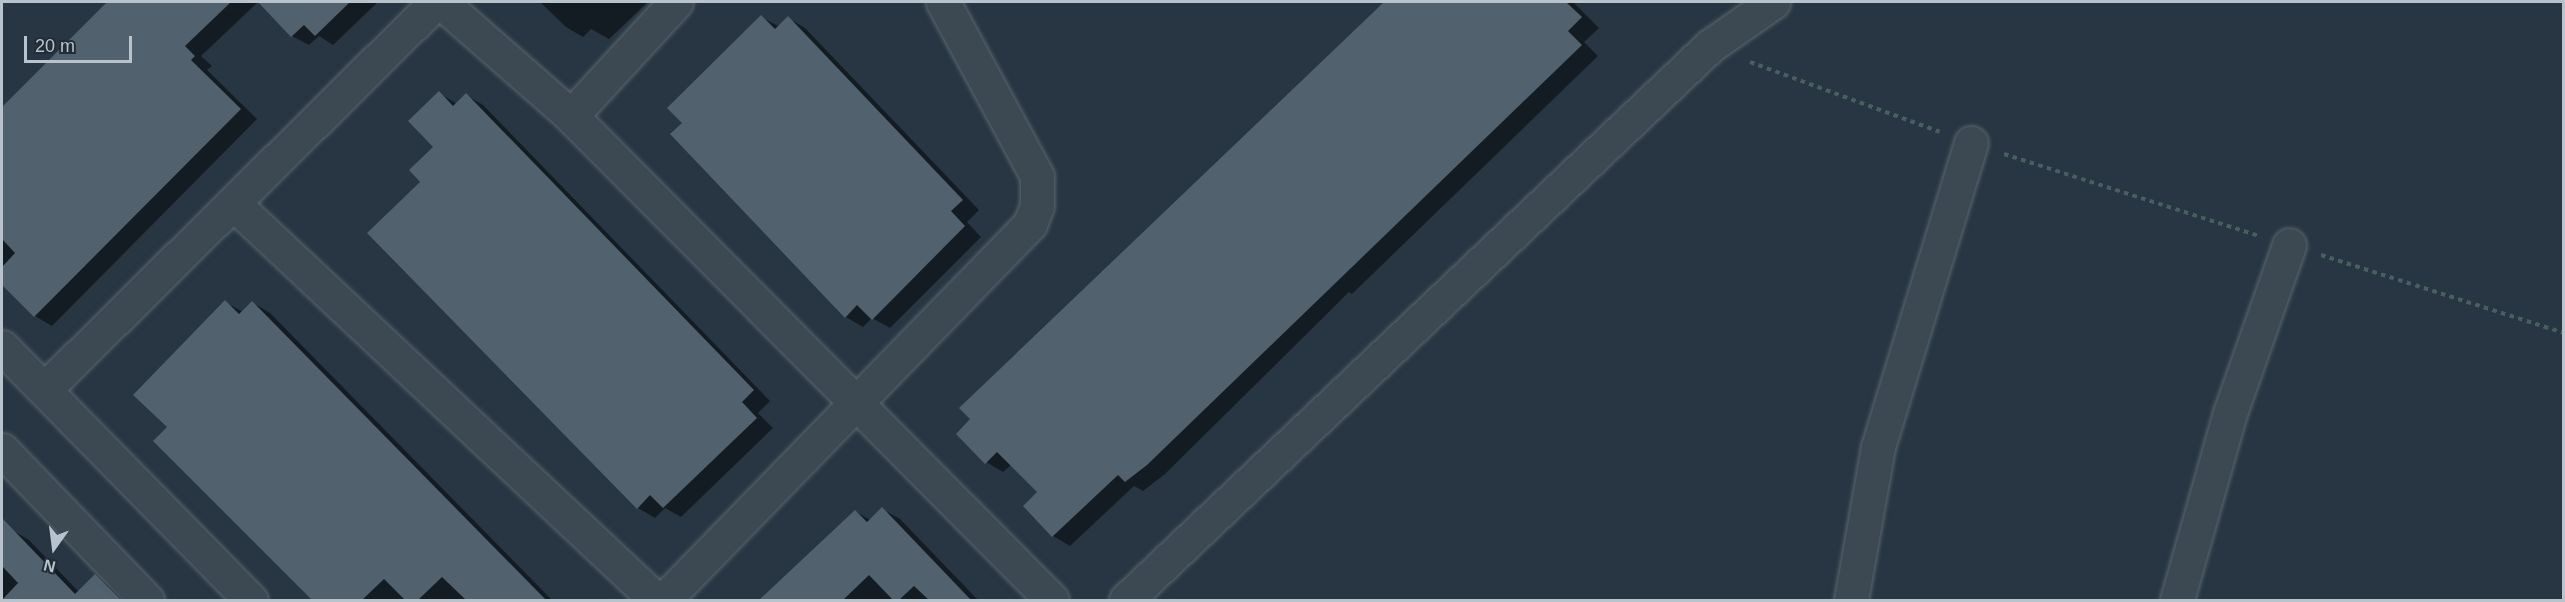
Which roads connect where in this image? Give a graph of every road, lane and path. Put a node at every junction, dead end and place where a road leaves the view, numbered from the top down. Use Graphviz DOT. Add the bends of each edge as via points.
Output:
graph roads {
  1 [pos="436,2"];
  2 [pos="441,2"];
  3 [pos="676,2"];
  4 [pos="943,2"];
  5 [pos="1773,2"];
  6 [pos="1710,46"];
  7 [pos="571,116"];
  8 [pos="1971,143"];
  9 [pos="234,203"];
  10 [pos="2289,245"];
  11 [pos="2564,333"];
  12 [pos="2,347"];
  13 [pos="45,389"];
  14 [pos="857,405"];
  15 [pos="2,450"];
  16 [pos="147,600"];
  17 [pos="251,600"];
  18 [pos="656,600"];
  19 [pos="664,600"];
  20 [pos="1052,600"];
  21 [pos="1126,600"];
  22 [pos="1851,600"];
  23 [pos="2176,600"];
  1 -- 9 [label="street"];
  2 -- 7 [label="street"];
  3 -- 7 [label="street"];
  4 -- 14 [label="street" via="1037,176 1037,206 1030,224"];
  5 -- 6 [label="street"];
  6 -- 8 [label="path"];
  6 -- 21 [label="street"];
  7 -- 14 [label="street"];
  8 -- 10 [label="path"];
  8 -- 22 [label="street" via="1878,447"];
  9 -- 13 [label="street"];
  9 -- 18 [label="street"];
  10 -- 11 [label="path"];
  10 -- 23 [label="street" via="2230,413"];
  12 -- 13 [label="street"];
  13 -- 17 [label="street"];
  14 -- 19 [label="street"];
  14 -- 20 [label="street"];
  15 -- 16 [label="street"];
}
